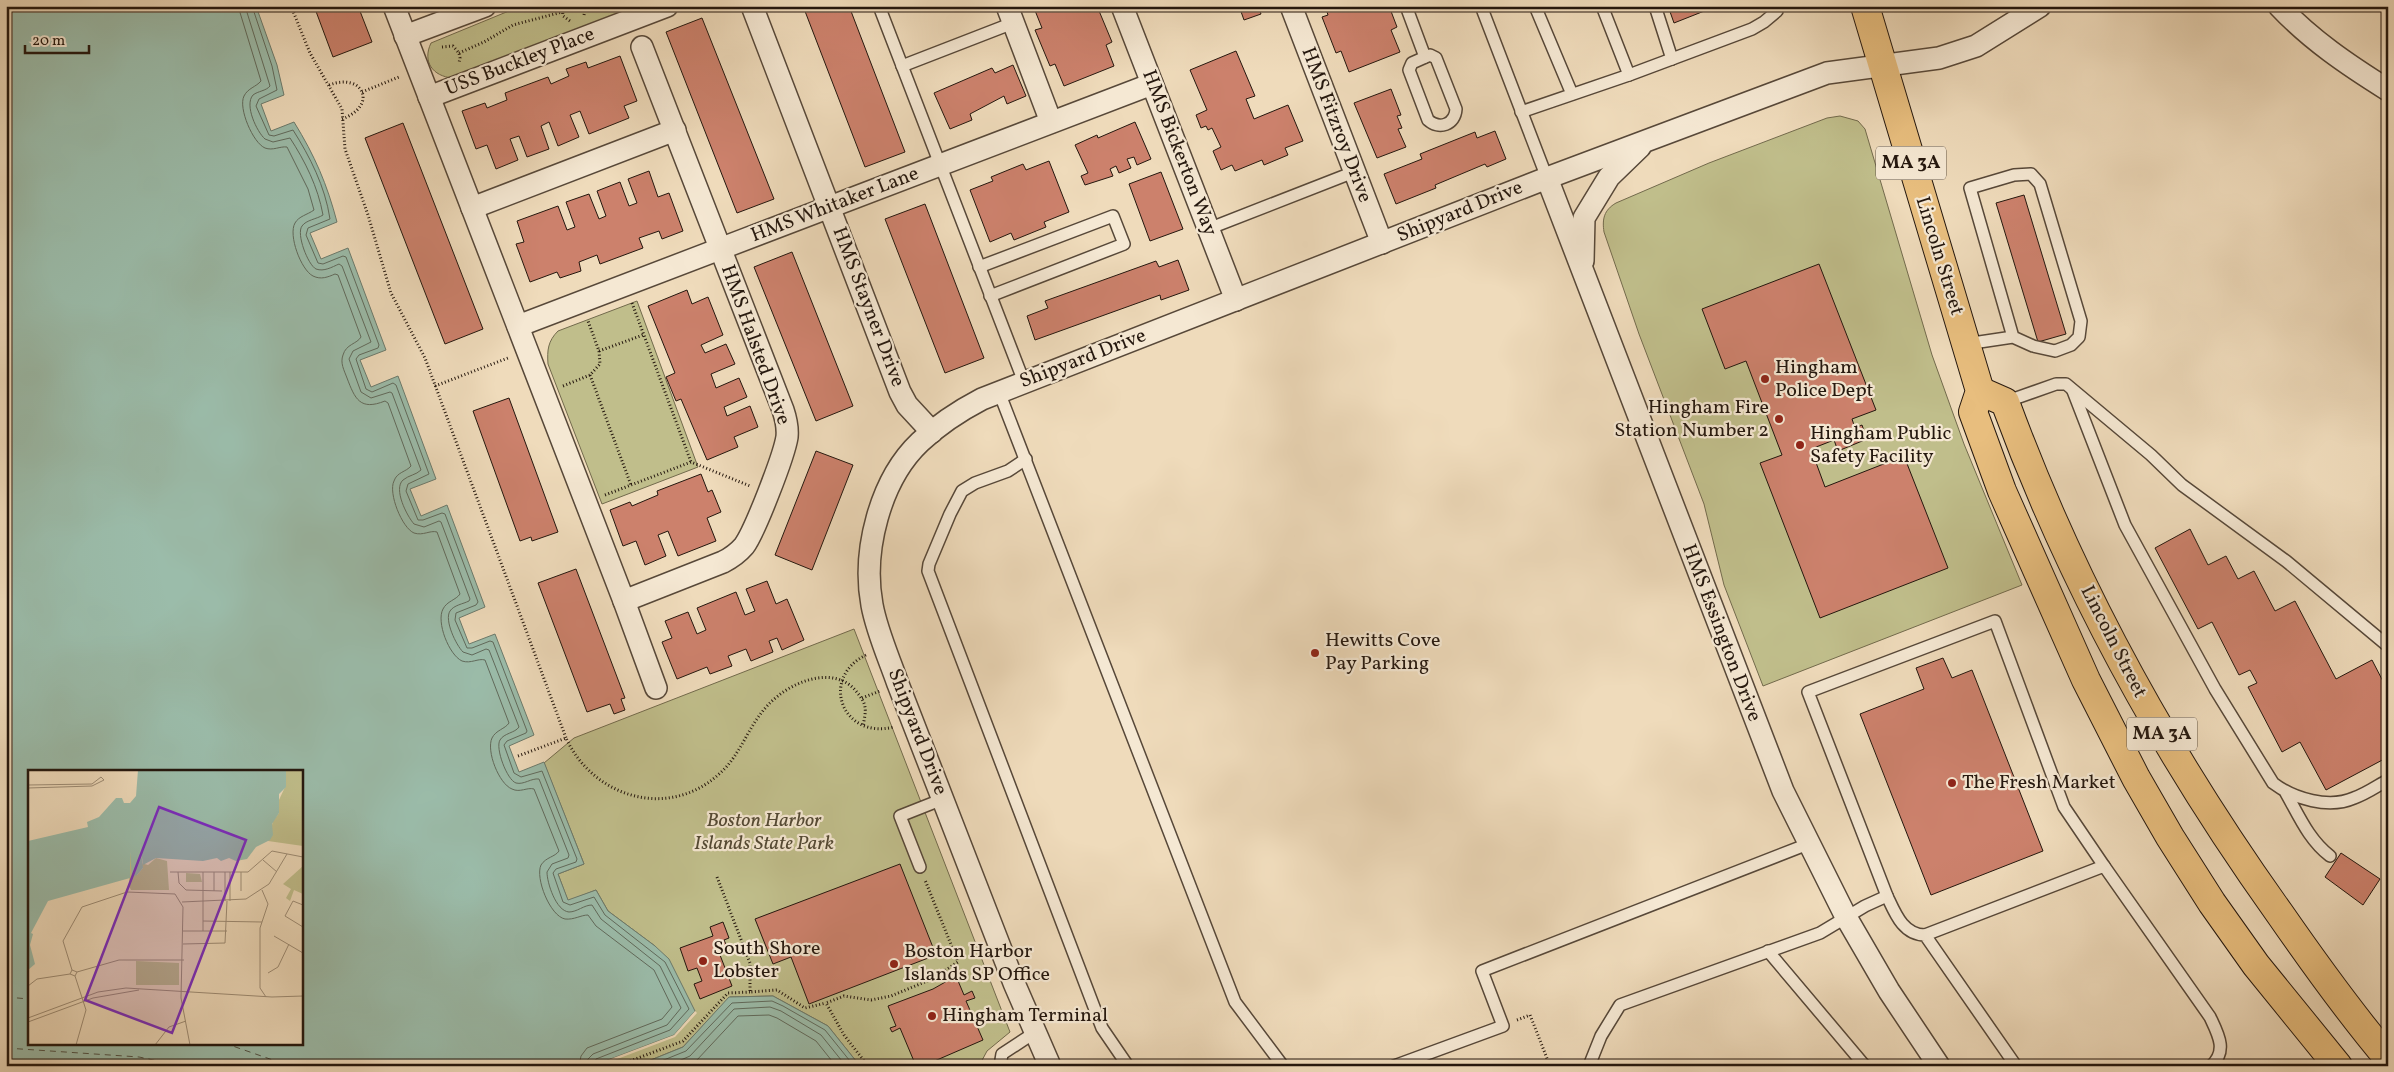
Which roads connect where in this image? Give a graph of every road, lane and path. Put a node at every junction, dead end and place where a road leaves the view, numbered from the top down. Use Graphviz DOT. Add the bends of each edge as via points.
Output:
graph roads {
  1 [pos="291,6"];
  2 [pos="394,6"];
  3 [pos="485,6"];
  4 [pos="562,6"];
  5 [pos="587,6"];
  6 [pos="666,6"];
  7 [pos="752,6"];
  8 [pos="878,6"];
  9 [pos="1122,6"];
  10 [pos="1291,6"];
  11 [pos="1406,6"];
  12 [pos="1482,6"];
  13 [pos="1535,6"];
  14 [pos="1602,6"];
  15 [pos="1655,6"];
  16 [pos="1776,6"];
  17 [pos="1865,6"];
  18 [pos="2040,6"];
  19 [pos="2279,6"];
  20 [pos="562,12"];
  21 [pos="1010,15"];
  22 [pos="406,36"];
  23 [pos="642,47"];
  24 [pos="459,52"];
  25 [pos="1425,57"];
  26 [pos="1672,59"];
  27 [pos="902,66"];
  28 [pos="1883,66"];
  29 [pos="418,70"];
  30 [pos="1629,75"];
  31 [pos="1152,84"];
  32 [pos="329,85"];
  33 [pos="2388,90"];
  34 [pos="362,92"];
  35 [pos="1572,94"];
  36 [pos="429,97"];
  37 [pos="1521,112"];
  38 [pos="342,119"];
  39 [pos="1051,122"];
  40 [pos="674,130"];
  41 [pos="1649,139"];
  42 [pos="940,165"];
  43 [pos="1354,172"];
  44 [pos="1547,178"];
  45 [pos="830,206"];
  46 [pos="472,208"];
  47 [pos="1208,229"];
  48 [pos="1382,243"];
  49 [pos="720,248"];
  50 [pos="979,267"];
  51 [pos="1583,274"];
  52 [pos="625,285"];
  53 [pos="990,296"];
  54 [pos="1236,300"];
  55 [pos="580,302"];
  56 [pos="518,326"];
  57 [pos="643,335"];
  58 [pos="2013,337"];
  59 [pos="1966,344"];
  60 [pos="527,350"];
  61 [pos="599,351"];
  62 [pos="590,375"];
  63 [pos="1024,382"];
  64 [pos="435,386"];
  65 [pos="1980,391"];
  66 [pos="2074,391"];
  67 [pos="999,392"];
  68 [pos="544,393"];
  69 [pos="2005,402"];
  70 [pos="932,432"];
  71 [pos="1026,459"];
  72 [pos="691,462"];
  73 [pos="632,485"];
  74 [pos="767,493"];
  75 [pos="586,502"];
  76 [pos="624,601"];
  77 [pos="884,646"];
  78 [pos="2388,646"];
  79 [pos="842,680"];
  80 [pos="656,688"];
  81 [pos="914,723"];
  82 [pos="863,726"];
  83 [pos="566,738"];
  84 [pos="518,756"];
  85 [pos="2388,780"];
  86 [pos="2286,793"];
  87 [pos="943,799"];
  88 [pos="1808,844"];
  89 [pos="2330,856"];
  90 [pos="2104,866"];
  91 [pos="920,867"];
  92 [pos="716,877"];
  93 [pos="1887,896"];
  94 [pos="1846,917"];
  95 [pos="1925,935"];
  96 [pos="1768,951"];
  97 [pos="750,992"];
  98 [pos="826,1003"];
  99 [pos="1503,1026"];
  100 [pos="1034,1033"];
  101 [pos="2388,1058"];
  102 [pos="616,1066"];
  103 [pos="868,1066"];
  104 [pos="946,1066"];
  105 [pos="1000,1066"];
  106 [pos="1050,1066"];
  107 [pos="1128,1066"];
  108 [pos="1283,1066"];
  109 [pos="1394,1066"];
  110 [pos="1550,1066"];
  111 [pos="1589,1066"];
  112 [pos="1865,1066"];
  113 [pos="1939,1066"];
  114 [pos="2016,1066"];
  115 [pos="2211,1066"];
  116 [pos="2338,1066"];
  1 -- 32 [label="path" via="310,53"];
  2 -- 22 [label="street"];
  3 -- 22 [label="street"];
  4 -- 20 [label="path"];
  5 -- 20 [label="path" via="584,16 578,20 567,20"];
  6 -- 36 [label="street, USS Buckley Place"];
  7 -- 45 [label="street, HMS Stayner Drive"];
  8 -- 27 [label="lane"];
  9 -- 31 [label="street, HMS Bickerton Way"];
  10 -- 43 [label="street, HMS Fitzroy Drive"];
  11 -- 25 [label="lane"];
  12 -- 37 [label="lane"];
  13 -- 35 [label="lane"];
  14 -- 30 [label="lane"];
  15 -- 26 [label="lane"];
  16 -- 26 [label="lane" via="1777,10 1764,22"];
  17 -- 28 [label="main road, Lincoln Street / MA 3A"];
  18 -- 28 [label="street, Shipyard Drive" via="1976,46 1939,58"];
  19 -- 33 [label="street" via="2340,60"];
  20 -- 24 [label="path" via="513,26"];
  21 -- 27 [label="lane"];
  21 -- 39 [label="street"];
  22 -- 29 [label="street"];
  23 -- 40 [label="street, HMS Halsted Drive"];
  25 -- 25 [label="lane" via="1412,63 1409,70 1428,120 1434,126 1441,126 1452,122 1456,109 1436,58"];
  26 -- 30 [label="lane"];
  27 -- 42 [label="lane"];
  28 -- 41 [label="street, Shipyard Drive" via="1827,72"];
  28 -- 59 [label="main road, Lincoln Street / MA 3A"];
  29 -- 34 [label="path"];
  29 -- 36 [label="street"];
  30 -- 35 [label="lane"];
  31 -- 39 [label="street, HMS Whitaker Lane"];
  31 -- 47 [label="street, HMS Bickerton Way"];
  32 -- 34 [label="path" via="350,81"];
  32 -- 38 [label="path" via="342,109"];
  34 -- 38 [label="path" via="362,106 358,112"];
  35 -- 37 [label="lane"];
  36 -- 46 [label="street"];
  37 -- 44 [label="lane"];
  38 -- 64 [label="path" via="345,149 391,293 425,358"];
  39 -- 42 [label="street, HMS Whitaker Lane"];
  40 -- 46 [label="street"];
  40 -- 49 [label="street, HMS Halsted Drive"];
  41 -- 44 [label="street, Shipyard Drive"];
  41 -- 51 [label="street" via="1609,177 1584,218"];
  42 -- 45 [label="street, HMS Whitaker Lane"];
  42 -- 50 [label="lane"];
  43 -- 47 [label="lane"];
  43 -- 48 [label="street, HMS Fitzroy Drive"];
  44 -- 48 [label="street, Shipyard Drive"];
  44 -- 51 [label="street, HMS Essington Drive"];
  45 -- 49 [label="street, HMS Whitaker Lane"];
  45 -- 70 [label="street, HMS Stayner Drive" via="900,392 907,405"];
  46 -- 56 [label="street"];
  47 -- 54 [label="street, HMS Bickerton Way"];
  48 -- 54 [label="street, Shipyard Drive"];
  49 -- 52 [label="street, HMS Whitaker Lane"];
  49 -- 74 [label="street, HMS Halsted Drive" via="787,423 785,448"];
  50 -- 53 [label="lane"];
  50 -- 53 [label="lane" via="1113,216 1124,244"];
  51 -- 88 [label="street, HMS Essington Drive" via="1761,738"];
  52 -- 55 [label="street, HMS Whitaker Lane"];
  52 -- 57 [label="path"];
  53 -- 63 [label="lane"];
  54 -- 63 [label="street, Shipyard Drive"];
  55 -- 56 [label="street, HMS Whitaker Lane"];
  55 -- 61 [label="path"];
  56 -- 60 [label="street"];
  57 -- 61 [label="path"];
  57 -- 72 [label="path"];
  58 -- 58 [label="lane" via="2055,351 2079,337 2081,321 2040,184 2031,174 2014,175 1970,188"];
  58 -- 59 [label="lane"];
  59 -- 65 [label="main road, Lincoln Street / MA 3A"];
  60 -- 64 [label="path"];
  60 -- 68 [label="street"];
  61 -- 62 [label="path" via="600,364"];
  62 -- 68 [label="path"];
  62 -- 73 [label="path"];
  63 -- 67 [label="street, Shipyard Drive"];
  64 -- 83 [label="path"];
  65 -- 69 [label="main road"];
  65 -- 116 [label="main road, Lincoln Street / MA 3A" via="1973,412 2002,491 2086,680 2136,778 2212,903 2256,965"];
  66 -- 69 [label="lane" via="2066,384 2056,384"];
  66 -- 78 [label="lane" via="2182,485 2286,562"];
  66 -- 86 [label="lane" via="2125,525 2215,689 2274,783"];
  67 -- 70 [label="street, Shipyard Drive" via="956,413"];
  67 -- 71 [label="lane"];
  68 -- 75 [label="street"];
  69 -- 101 [label="main road, Lincoln Street / MA 3A" via="2060,536 2149,712 2244,863 2342,1002"];
  70 -- 77 [label="street, Shipyard Drive" via="905,461 888,489 871,542 869,576 872,605"];
  71 -- 107 [label="lane" via="1008,471 962,491 928,572 1102,1028"];
  71 -- 108 [label="lane" via="1235,1002"];
  72 -- 73 [label="path"];
  72 -- 74 [label="path"];
  73 -- 75 [label="path"];
  74 -- 76 [label="street, HMS Halsted Drive" via="752,533 735,555"];
  75 -- 76 [label="street"];
  76 -- 80 [label="street"];
  77 -- 79 [label="path" via="855,660"];
  77 -- 81 [label="street, Shipyard Drive"];
  79 -- 82 [label="path" via="862,698 866,709"];
  79 -- 82 [label="path" via="842,707 851,719"];
  79 -- 83 [label="path" via="823,677 787,690 769,704 730,764 700,787 681,794 657,799 636,797 617,790 597,779 583,766"];
  81 -- 82 [label="path" via="880,731"];
  81 -- 87 [label="street, Shipyard Drive"];
  83 -- 84 [label="path"];
  85 -- 86 [label="lane" via="2353,799 2336,803"];
  86 -- 89 [label="lane" via="2310,836"];
  87 -- 91 [label="lane" via="900,816"];
  87 -- 100 [label="street, Shipyard Drive"];
  88 -- 94 [label="street, HMS Essington Drive"];
  88 -- 99 [label="lane" via="1482,970"];
  90 -- 93 [label="lane" via="2064,807 1995,621 1808,692"];
  90 -- 95 [label="lane"];
  90 -- 115 [label="lane" via="2210,1017 2221,1045 2220,1054"];
  91 -- 98 [label="path" via="958,962 925,982 891,996 871,1000 844,996"];
  92 -- 97 [label="path" via="750,963"];
  93 -- 94 [label="lane"];
  93 -- 95 [label="lane" via="1904,927 1914,934"];
  94 -- 96 [label="lane" via="1820,932"];
  94 -- 113 [label="street, HMS Essington Drive" via="1889,991"];
  95 -- 114 [label="lane"];
  96 -- 111 [label="lane" via="1620,1005 1601,1036"];
  96 -- 112 [label="lane"];
  97 -- 98 [label="path" via="777,990 805,1008"];
  97 -- 102 [label="path" via="728,993 683,1041"];
  98 -- 103 [label="path"];
  99 -- 109 [label="lane"];
  99 -- 110 [label="path" via="1530,1015"];
  100 -- 105 [label="lane" via="1002,1054"];
  100 -- 106 [label="street, Shipyard Drive"];
  104 -- 105 [label="path"];
}
